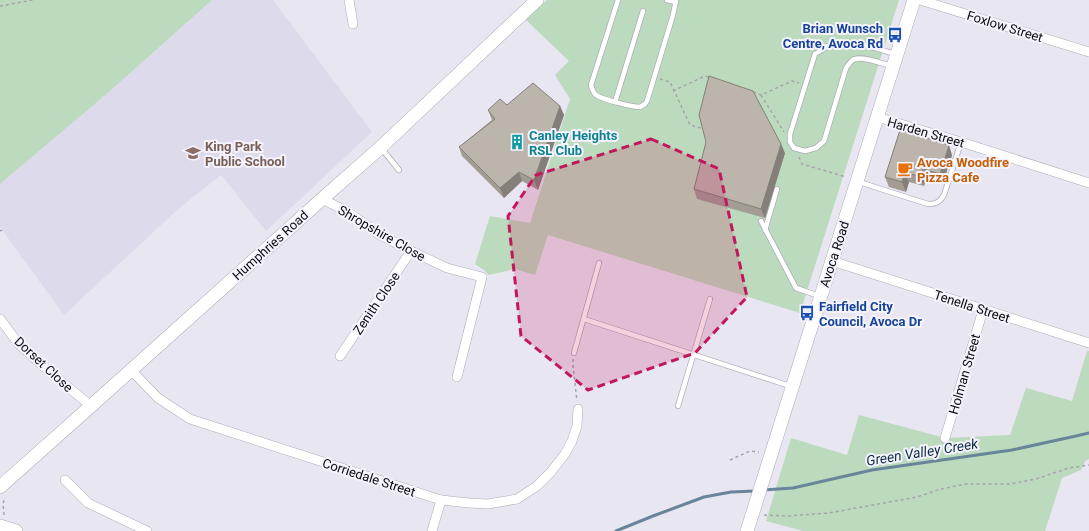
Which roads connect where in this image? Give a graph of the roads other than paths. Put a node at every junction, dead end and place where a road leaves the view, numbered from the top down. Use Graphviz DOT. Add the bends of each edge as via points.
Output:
graph roads {
  1 [pos="349,0"];
  2 [pos="537,0"];
  3 [pos="618,0"];
  4 [pos="667,0"];
  5 [pos="914,0"];
  6 [pos="920,0"];
  7 [pos="676,1"];
  8 [pos="643,11"];
  9 [pos="353,24"];
  10 [pos="1089,52"];
  11 [pos="897,54"];
  12 [pos="893,67"];
  13 [pos="615,102"];
  14 [pos="877,117"];
  15 [pos="961,142"];
  16 [pos="381,147"];
  17 [pos="399,170"];
  18 [pos="851,180"];
  19 [pos="1089,183"];
  20 [pos="777,190"];
  21 [pos="322,199"];
  22 [pos="760,221"];
  23 [pos="764,230"];
  24 [pos="411,251"];
  25 [pos="832,261"];
  26 [pos="599,263"];
  27 [pos="821,296"];
  28 [pos="710,299"];
  29 [pos="983,310"];
  30 [pos="0,319"];
  31 [pos="584,319"];
  32 [pos="1089,343"];
  33 [pos="574,353"];
  34 [pos="694,354"];
  35 [pos="340,356"];
  36 [pos="131,370"];
  37 [pos="456,377"];
  38 [pos="792,387"];
  39 [pos="91,406"];
  40 [pos="678,406"];
  41 [pos="578,409"];
  42 [pos="945,438"];
  43 [pos="65,480"];
  44 [pos="2,492"];
  45 [pos="441,500"];
  46 [pos="2,520"];
  47 [pos="16,531"];
  48 [pos="147,531"];
  49 [pos="432,531"];
  50 [pos="747,531"];
  1 -- 9 [label="street"];
  2 -- 16 [label="street, Humphries Road"];
  3 -- 13 [label="lane" via="591,85 598,97"];
  4 -- 7 [label="lane"];
  5 -- 11 [label="street, Avoca Road"];
  6 -- 10 [label="street, Foxlow Street"];
  7 -- 13 [label="lane" via="647,101 643,106 636,107"];
  8 -- 13 [label="lane"];
  11 -- 12 [label="street, Avoca Road"];
  11 -- 12 [label="lane" via="847,42 828,46 815,54 790,134 790,142 794,148 805,151 816,148 824,141 850,62 862,58"];
  12 -- 14 [label="street, Avoca Road"];
  14 -- 15 [label="street, Harden Street"];
  14 -- 18 [label="street, Avoca Road"];
  15 -- 18 [label="lane" via="944,195 936,204 928,204"];
  15 -- 19 [label="street, Harden Street"];
  16 -- 17 [label="lane"];
  16 -- 21 [label="street, Humphries Road"];
  18 -- 25 [label="street, Avoca Road"];
  20 -- 23 [label="lane"];
  21 -- 24 [label="street, Shropshire Close"];
  21 -- 36 [label="street, Humphries Road"];
  22 -- 23 [label="lane"];
  23 -- 27 [label="lane" via="796,288"];
  24 -- 35 [label="street, Zenith Close"];
  24 -- 37 [label="street, Shropshire Close" via="447,268 482,277"];
  25 -- 27 [label="street, Avoca Road"];
  25 -- 29 [label="street, Tenella Street"];
  26 -- 31 [label="lane"];
  27 -- 38 [label="street, Avoca Road"];
  28 -- 34 [label="lane"];
  29 -- 32 [label="street, Tenella Street"];
  29 -- 42 [label="street, Holman Street"];
  30 -- 39 [label="street, Dorset Close" via="18,343"];
  31 -- 33 [label="lane"];
  31 -- 34 [label="lane"];
  34 -- 38 [label="lane"];
  34 -- 40 [label="lane"];
  36 -- 39 [label="street, Humphries Road"];
  36 -- 45 [label="street, Corriedale Street" via="158,398 190,420"];
  38 -- 50 [label="street, Avoca Road" via="760,488 757,515"];
  39 -- 44 [label="street, Humphries Road"];
  41 -- 45 [label="street, Corriedale Street" via="577,426 569,448 537,486 517,499 488,504"];
  43 -- 48 [label="street" via="88,503"];
  45 -- 49 [label="street"];
  46 -- 47 [label="street"];
}
